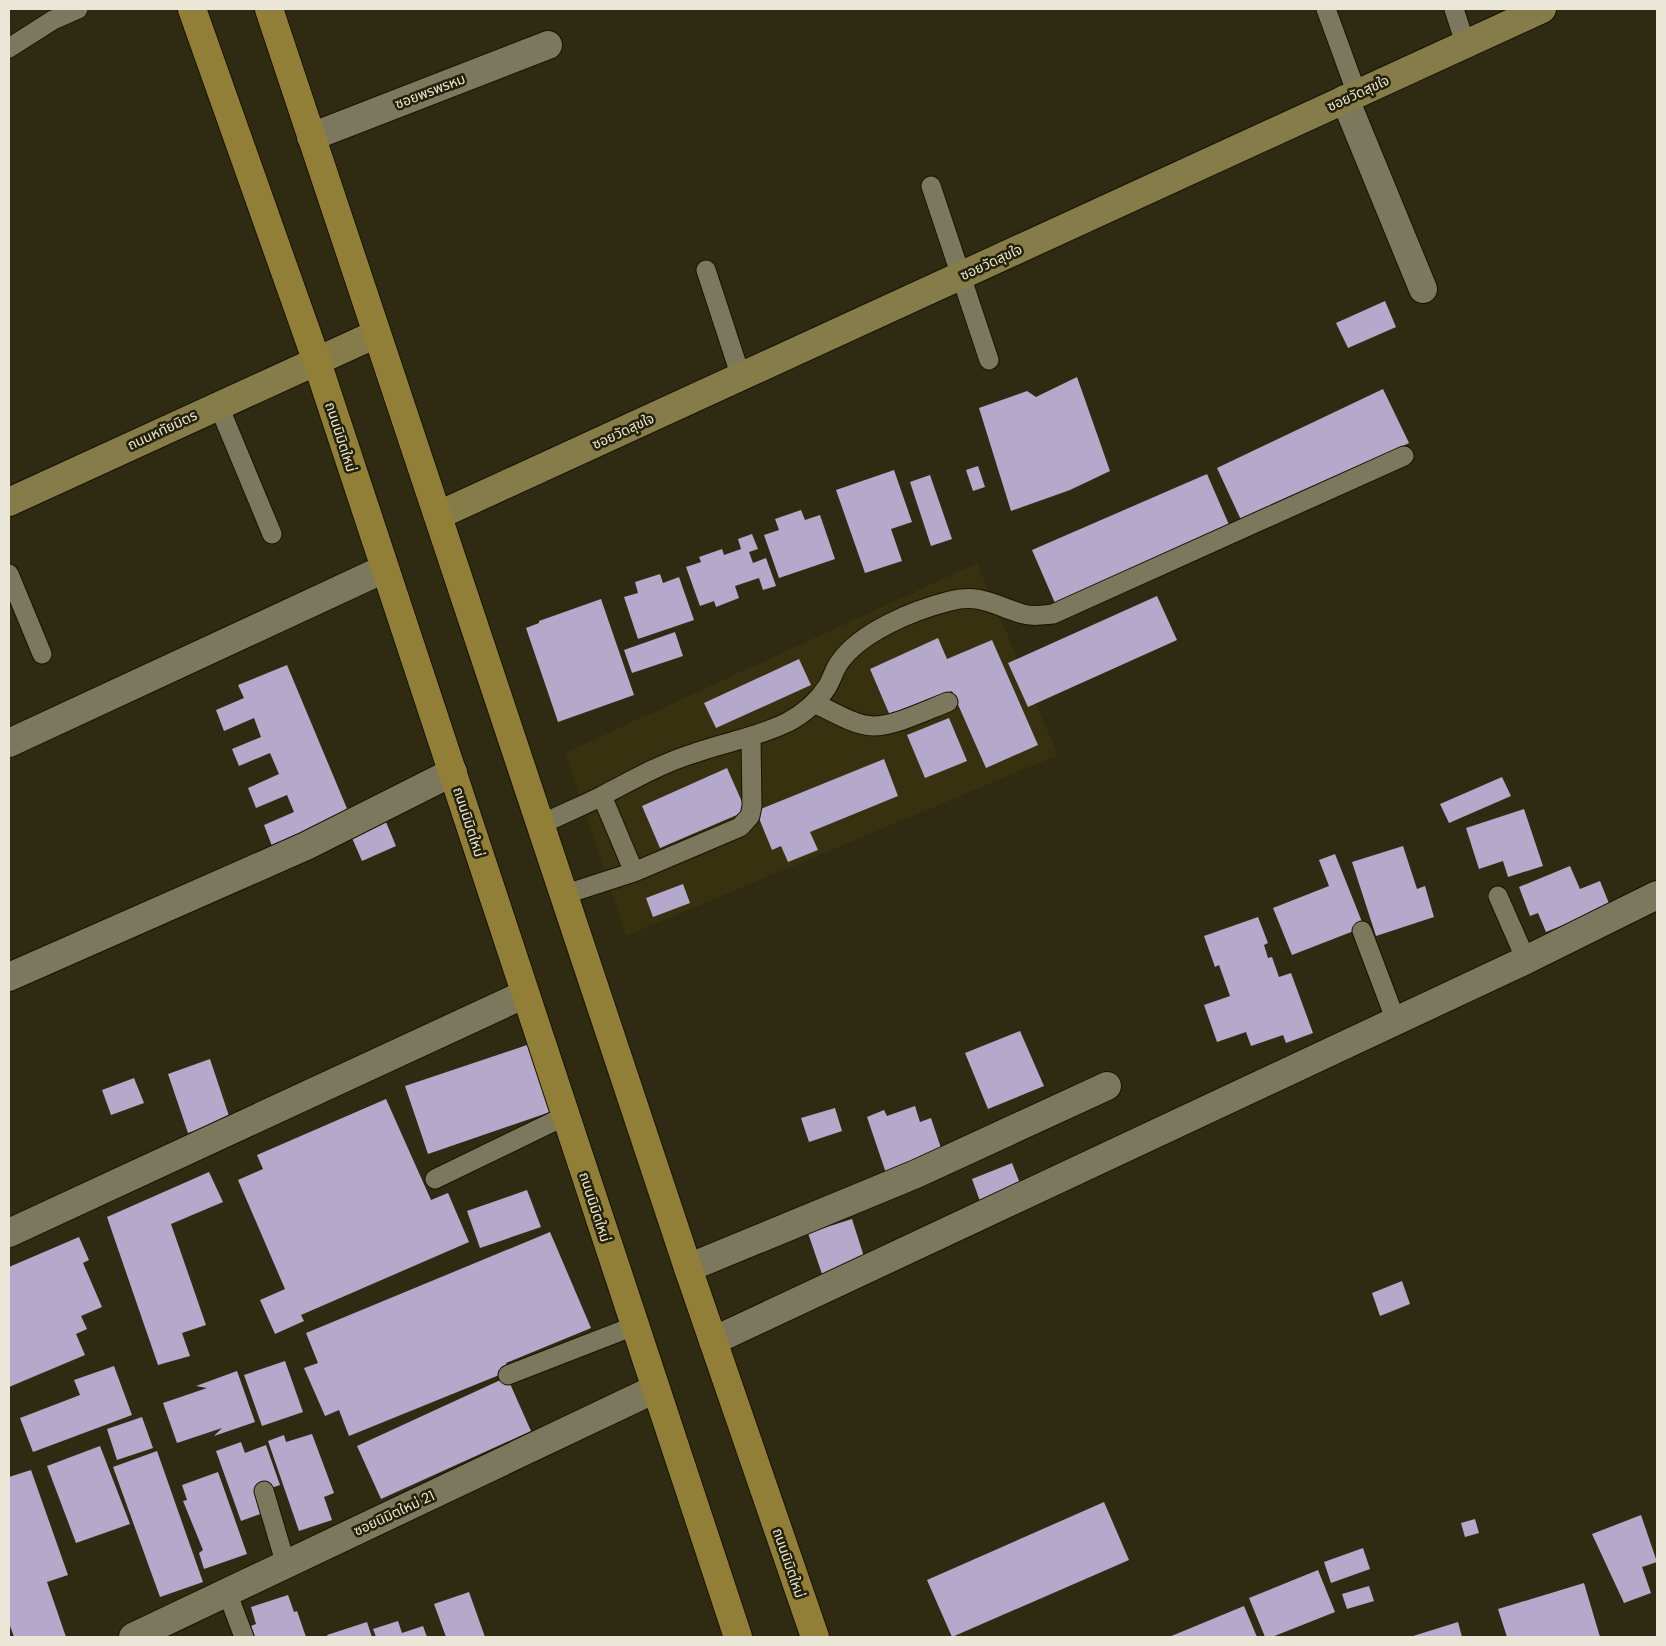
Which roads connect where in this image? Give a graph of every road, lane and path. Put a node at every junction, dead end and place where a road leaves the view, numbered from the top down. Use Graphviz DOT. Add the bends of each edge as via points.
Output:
graph roads {
  1 [pos="78,9"];
  2 [pos="192,9"];
  3 [pos="269,9"];
  4 [pos="1326,9"];
  5 [pos="1454,9"];
  6 [pos="1542,9"];
  7 [pos="1465,43"];
  8 [pos="548,44"];
  9 [pos="9,48"];
  10 [pos="1351,96"];
  11 [pos="311,137"];
  12 [pos="931,186"];
  13 [pos="706,270"];
  14 [pos="961,276"];
  15 [pos="1423,289"];
  16 [pos="376,334"];
  17 [pos="316,359"];
  18 [pos="989,360"];
  19 [pos="741,377"];
  20 [pos="218,404"];
  21 [pos="1404,456"];
  22 [pos="9,502"];
  23 [pos="439,515"];
  24 [pos="272,534"];
  25 [pos="384,569"];
  26 [pos="9,574"];
  27 [pos="42,654"];
  28 [pos="948,702"];
  29 [pos="814,703"];
  30 [pos="751,737"];
  31 [pos="9,743"];
  32 [pos="453,772"];
  33 [pos="602,796"];
  34 [pos="540,824"];
  35 [pos="634,872"];
  36 [pos="1657,895"];
  37 [pos="564,896"];
  38 [pos="1498,896"];
  39 [pos="1362,931"];
  40 [pos="1526,960"];
  41 [pos="9,977"];
  42 [pos="525,994"];
  43 [pos="1396,1021"];
  44 [pos="1107,1086"];
  45 [pos="565,1116"];
  46 [pos="434,1178"];
  47 [pos="9,1233"];
  48 [pos="688,1268"];
  49 [pos="634,1326"];
  50 [pos="713,1341"];
  51 [pos="508,1375"];
  52 [pos="655,1389"];
  53 [pos="264,1491"];
  54 [pos="286,1565"];
  55 [pos="227,1592"];
  56 [pos="133,1637"];
  57 [pos="244,1637"];
  58 [pos="738,1637"];
  59 [pos="815,1637"];
  1 -- 9 [label="lane" via="53,20"];
  2 -- 17 [label="main road, ถนนนิมิตใหม่"];
  3 -- 11 [label="main road, ถนนนิมิตใหม่"];
  4 -- 10 [label="lane"];
  5 -- 7 [label="lane"];
  6 -- 7 [label="street, ซอยวัดสุขใจ"];
  7 -- 10 [label="street, ซอยวัดสุขใจ"];
  8 -- 11 [label="street, ซอยพรพรหม"];
  10 -- 14 [label="street, ซอยวัดสุขใจ"];
  10 -- 15 [label="street"];
  11 -- 16 [label="main road, ถนนนิมิตใหม่"];
  12 -- 14 [label="lane"];
  13 -- 19 [label="lane"];
  14 -- 18 [label="lane"];
  14 -- 19 [label="street, ซอยวัดสุขใจ"];
  16 -- 17 [label="street, ถนนหทัยมิตร"];
  16 -- 23 [label="main road, ถนนนิมิตใหม่"];
  17 -- 20 [label="street, ถนนหทัยมิตร"];
  17 -- 25 [label="main road, ถนนนิมิตใหม่"];
  19 -- 23 [label="street, ซอยวัดสุขใจ"];
  20 -- 22 [label="street, ถนนหทัยมิตร"];
  20 -- 24 [label="lane"];
  21 -- 29 [label="lane" via="1053,614 1023,614 990,600 971,598 950,600 888,624 852,648"];
  23 -- 34 [label="main road, ถนนนิมิตใหม่"];
  25 -- 31 [label="street"];
  25 -- 32 [label="main road, ถนนนิมิตใหม่"];
  26 -- 27 [label="lane"];
  28 -- 29 [label="lane" via="887,724 872,726"];
  29 -- 30 [label="lane" via="789,722"];
  30 -- 33 [label="lane" via="695,752"];
  30 -- 35 [label="lane" via="750,816 740,827"];
  32 -- 41 [label="street" via="306,846"];
  32 -- 42 [label="main road, ถนนนิมิตใหม่"];
  33 -- 34 [label="lane"];
  33 -- 35 [label="lane"];
  34 -- 37 [label="main road, ถนนนิมิตใหม่"];
  35 -- 37 [label="lane"];
  36 -- 40 [label="street"];
  37 -- 48 [label="main road, ถนนนิมิตใหม่"];
  38 -- 40 [label="lane"];
  39 -- 43 [label="lane"];
  40 -- 43 [label="street"];
  42 -- 45 [label="main road, ถนนนิมิตใหม่"];
  42 -- 47 [label="street"];
  43 -- 50 [label="street"];
  44 -- 48 [label="street" via="925,1170"];
  45 -- 46 [label="lane"];
  45 -- 49 [label="main road, ถนนนิมิตใหม่"];
  48 -- 50 [label="main road, ถนนนิมิตใหม่"];
  49 -- 51 [label="lane"];
  49 -- 52 [label="main road, ถนนนิมิตใหม่"];
  50 -- 59 [label="main road, ถนนนิมิตใหม่"];
  52 -- 54 [label="street, ซอยนิมิตใหม่ 21"];
  52 -- 58 [label="main road, ถนนนิมิตใหม่"];
  53 -- 54 [label="lane"];
  54 -- 55 [label="street, ซอยนิมิตใหม่ 21"];
  55 -- 56 [label="street, ซอยนิมิตใหม่ 21"];
  55 -- 57 [label="lane"];
}
